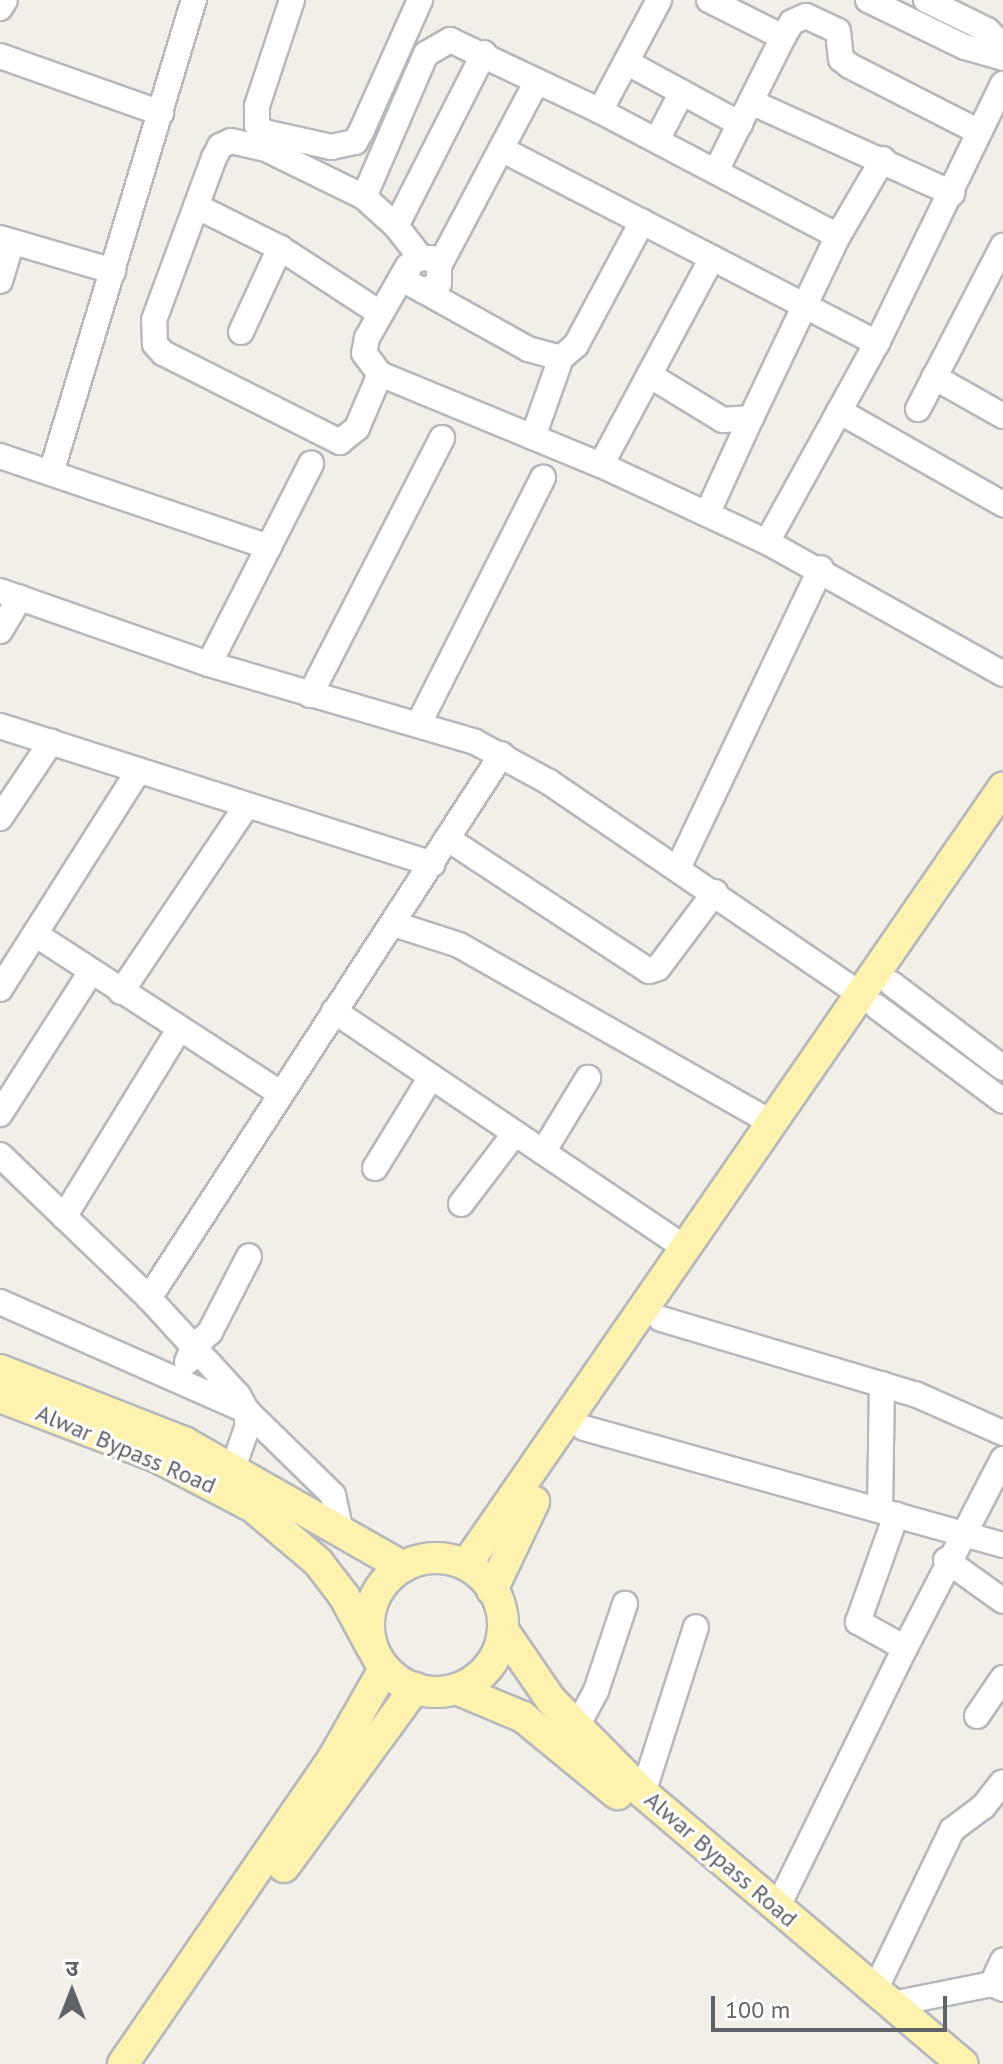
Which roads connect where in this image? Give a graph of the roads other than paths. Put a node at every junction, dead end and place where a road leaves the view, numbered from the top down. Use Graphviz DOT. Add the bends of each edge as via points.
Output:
graph roads {
  1 [pos="5,0"];
  2 [pos="194,0"];
  3 [pos="292,0"];
  4 [pos="420,0"];
  5 [pos="659,0"];
  6 [pos="709,0"];
  7 [pos="868,0"];
  8 [pos="926,0"];
  9 [pos="0,8"];
  10 [pos="783,37"];
  11 [pos="484,53"];
  12 [pos="0,56"];
  13 [pos="1000,56"];
  14 [pos="626,62"];
  15 [pos="537,81"];
  16 [pos="1003,84"];
  17 [pos="682,92"];
  18 [pos="600,111"];
  19 [pos="161,113"];
  20 [pos="745,113"];
  21 [pos="979,132"];
  22 [pos="657,140"];
  23 [pos="503,150"];
  24 [pos="883,159"];
  25 [pos="716,171"];
  26 [pos="952,193"];
  27 [pos="364,197"];
  28 [pos="196,206"];
  29 [pos="642,222"];
  30 [pos="396,226"];
  31 [pos="838,236"];
  32 [pos="6,240"];
  33 [pos="1003,246"];
  34 [pos="280,248"];
  35 [pos="712,258"];
  36 [pos="422,263"];
  37 [pos="113,271"];
  38 [pos="995,279"];
  39 [pos="0,281"];
  40 [pos="806,307"];
  41 [pos="378,312"];
  42 [pos="241,332"];
  43 [pos="877,343"];
  44 [pos="561,358"];
  45 [pos="380,374"];
  46 [pos="649,375"];
  47 [pos="934,377"];
  48 [pos="918,409"];
  49 [pos="839,411"];
  50 [pos="1003,416"];
  51 [pos="751,418"];
  52 [pos="533,437"];
  53 [pos="442,438"];
  54 [pos="0,456"];
  55 [pos="311,464"];
  56 [pos="601,465"];
  57 [pos="51,473"];
  58 [pos="543,477"];
  59 [pos="1003,504"];
  60 [pos="707,514"];
  61 [pos="767,542"];
  62 [pos="269,547"];
  63 [pos="821,568"];
  64 [pos="10,595"];
  65 [pos="0,631"];
  66 [pos="209,664"];
  67 [pos="1003,674"];
  68 [pos="310,695"];
  69 [pos="419,723"];
  70 [pos="0,726"];
  71 [pos="51,742"];
  72 [pos="502,754"];
  73 [pos="139,770"];
  74 [pos="1003,788"];
  75 [pos="247,805"];
  76 [pos="0,818"];
  77 [pos="1003,822"];
  78 [pos="448,839"];
  79 [pos="432,864"];
  80 [pos="678,868"];
  81 [pos="715,892"];
  82 [pos="394,924"];
  83 [pos="35,934"];
  84 [pos="90,973"];
  85 [pos="0,989"];
  86 [pos="121,992"];
  87 [pos="876,995"];
  88 [pos="334,1011"];
  89 [pos="179,1029"];
  90 [pos="1003,1068"];
  91 [pos="431,1077"];
  92 [pos="588,1078"];
  93 [pos="281,1094"];
  94 [pos="1003,1101"];
  95 [pos="0,1114"];
  96 [pos="772,1123"];
  97 [pos="515,1133"];
  98 [pos="543,1152"];
  99 [pos="3,1167"];
  100 [pos="375,1168"];
  101 [pos="461,1204"];
  102 [pos="64,1217"];
  103 [pos="686,1248"];
  104 [pos="249,1256"];
  105 [pos="149,1298"];
  106 [pos="0,1302"];
  107 [pos="661,1319"];
  108 [pos="193,1347"];
  109 [pos="0,1370"];
  110 [pos="179,1379"];
  111 [pos="882,1384"];
  112 [pos="0,1397"];
  113 [pos="247,1411"];
  114 [pos="584,1428"];
  115 [pos="1003,1433"];
  116 [pos="1003,1459"];
  117 [pos="233,1468"];
  118 [pos="888,1513"];
  119 [pos="340,1528"];
  120 [pos="959,1536"];
  121 [pos="1003,1545"];
  122 [pos="946,1560"];
  123 [pos="466,1565"];
  124 [pos="403,1567"];
  125 [pos="492,1590"];
  126 [pos="1003,1601"];
  127 [pos="625,1604"];
  128 [pos="696,1627"];
  129 [pos="503,1630"];
  130 [pos="905,1648"];
  131 [pos="378,1659"];
  132 [pos="1003,1678"];
  133 [pos="415,1688"];
  134 [pos="456,1689"];
  135 [pos="977,1716"];
  136 [pos="576,1728"];
  137 [pos="1002,1783"];
  138 [pos="643,1793"];
  139 [pos="777,1908"];
  140 [pos="1003,1960"];
  141 [pos="997,1986"];
  142 [pos="884,1997"];
  143 [pos="123,2064"];
  144 [pos="148,2064"];
  145 [pos="935,2064"];
  146 [pos="963,2064"];
  1 -- 9 [label="street"];
  2 -- 19 [label="street"];
  3 -- 4 [label="street" via="257,106 257,125 264,132 331,147 345,147 361,132"];
  5 -- 14 [label="street"];
  6 -- 10 [label="street"];
  7 -- 13 [label="street" via="965,47"];
  8 -- 13 [label="street" via="987,30 999,42"];
  10 -- 20 [label="street"];
  10 -- 21 [label="street" via="792,22 806,16 830,27 838,31 841,59 850,66"];
  11 -- 15 [label="street"];
  11 -- 27 [label="street" via="450,40 426,54"];
  11 -- 30 [label="street"];
  12 -- 19 [label="street"];
  14 -- 17 [label="street"];
  14 -- 18 [label="street"];
  15 -- 18 [label="street"];
  15 -- 23 [label="street"];
  16 -- 21 [label="street"];
  17 -- 20 [label="street"];
  17 -- 22 [label="street"];
  18 -- 22 [label="street"];
  19 -- 37 [label="street"];
  20 -- 24 [label="street"];
  20 -- 25 [label="street"];
  21 -- 26 [label="street"];
  22 -- 25 [label="street"];
  23 -- 29 [label="street"];
  23 -- 36 [label="street"];
  24 -- 26 [label="street"];
  24 -- 31 [label="street"];
  25 -- 31 [label="street"];
  26 -- 43 [label="street"];
  27 -- 28 [label="street" via="266,149 231,141 220,146"];
  27 -- 30 [label="street"];
  28 -- 34 [label="street"];
  28 -- 45 [label="street" via="154,320 155,344 163,353 340,442 357,428"];
  29 -- 35 [label="street"];
  29 -- 44 [label="street" via="576,345"];
  30 -- 36 [label="street"];
  31 -- 40 [label="street"];
  32 -- 37 [label="street"];
  32 -- 39 [label="street"];
  33 -- 38 [label="street"];
  34 -- 41 [label="street"];
  34 -- 42 [label="street"];
  35 -- 40 [label="street"];
  35 -- 46 [label="street"];
  36 -- 41 [label="street"];
  36 -- 44 [label="street" via="439,283 424,291 528,349"];
  37 -- 57 [label="street"];
  38 -- 47 [label="street"];
  40 -- 43 [label="street"];
  40 -- 51 [label="street"];
  41 -- 45 [label="street" via="364,353"];
  43 -- 49 [label="street"];
  44 -- 52 [label="street"];
  45 -- 52 [label="street"];
  46 -- 51 [label="street" via="723,420"];
  46 -- 56 [label="street"];
  47 -- 48 [label="street"];
  47 -- 50 [label="street"];
  49 -- 59 [label="street"];
  49 -- 61 [label="street"];
  51 -- 60 [label="street"];
  52 -- 56 [label="street"];
  53 -- 68 [label="street"];
  54 -- 57 [label="street"];
  55 -- 62 [label="street"];
  56 -- 60 [label="street"];
  57 -- 62 [label="street"];
  58 -- 69 [label="street"];
  60 -- 61 [label="street"];
  61 -- 63 [label="street"];
  62 -- 66 [label="street"];
  63 -- 67 [label="street"];
  63 -- 80 [label="street"];
  64 -- 65 [label="street"];
  64 -- 66 [label="street"];
  66 -- 68 [label="street"];
  68 -- 69 [label="street"];
  69 -- 72 [label="street"];
  70 -- 71 [label="street"];
  71 -- 73 [label="street"];
  71 -- 76 [label="street"];
  72 -- 78 [label="street"];
  72 -- 80 [label="street"];
  73 -- 75 [label="street"];
  73 -- 83 [label="street"];
  74 -- 87 [label="main road"];
  75 -- 79 [label="street"];
  75 -- 86 [label="street"];
  77 -- 87 [label="main road"];
  78 -- 79 [label="street"];
  78 -- 81 [label="street" via="649,971 658,968"];
  79 -- 82 [label="street"];
  80 -- 81 [label="street"];
  81 -- 87 [label="street"];
  82 -- 88 [label="street"];
  82 -- 96 [label="street" via="459,945"];
  83 -- 84 [label="street"];
  83 -- 85 [label="street"];
  84 -- 86 [label="street"];
  84 -- 95 [label="street"];
  86 -- 89 [label="street"];
  87 -- 90 [label="street"];
  87 -- 94 [label="street"];
  87 -- 96 [label="main road"];
  87 -- 107 [label="main road"];
  88 -- 91 [label="street"];
  88 -- 93 [label="street"];
  89 -- 93 [label="street"];
  89 -- 102 [label="street"];
  91 -- 97 [label="street"];
  91 -- 100 [label="street"];
  92 -- 98 [label="street"];
  93 -- 105 [label="street"];
  96 -- 103 [label="main road"];
  97 -- 98 [label="street"];
  97 -- 101 [label="street"];
  98 -- 103 [label="street"];
  99 -- 102 [label="street"];
  102 -- 105 [label="street"];
  103 -- 123 [label="main road"];
  104 -- 108 [label="street" via="210,1332"];
  105 -- 108 [label="street"];
  106 -- 110 [label="street"];
  107 -- 111 [label="street"];
  107 -- 114 [label="main road"];
  108 -- 110 [label="street"];
  108 -- 113 [label="street"];
  109 -- 117 [label="main road, Alwar Bypass Road" via="184,1442"];
  110 -- 113 [label="street"];
  111 -- 115 [label="street"];
  111 -- 118 [label="street"];
  112 -- 131 [label="main road, Alwar Bypass Road" via="157,1457 253,1507 318,1562 344,1596"];
  113 -- 117 [label="street" via="247,1428"];
  113 -- 119 [label="street" via="333,1495"];
  114 -- 118 [label="street"];
  114 -- 125 [label="main road" via="529,1509"];
  116 -- 120 [label="street"];
  117 -- 119 [label="main road, Alwar Bypass Road"];
  118 -- 120 [label="street"];
  118 -- 130 [label="street" via="858,1622"];
  119 -- 124 [label="main road, Alwar Bypass Road"];
  120 -- 121 [label="street"];
  120 -- 122 [label="street"];
  122 -- 126 [label="street"];
  122 -- 130 [label="street"];
  123 -- 124 [label="main road" via="424,1559"];
  123 -- 125 [label="main road"];
  124 -- 131 [label="main road" via="372,1602 368,1625"];
  125 -- 129 [label="main road"];
  127 -- 136 [label="street" via="596,1691"];
  128 -- 138 [label="street"];
  129 -- 134 [label="main road" via="496,1656 480,1676"];
  129 -- 136 [label="main road, Alwar Bypass Road" via="535,1680"];
  130 -- 139 [label="street"];
  131 -- 133 [label="main road"];
  131 -- 143 [label="main road" via="327,1767"];
  132 -- 135 [label="street"];
  133 -- 134 [label="main road"];
  133 -- 144 [label="main road" via="357,1762"];
  134 -- 145 [label="main road, Alwar Bypass Road" via="498,1704 549,1736"];
  136 -- 138 [label="main road, Alwar Bypass Road"];
  137 -- 142 [label="street" via="983,1807 952,1830"];
  138 -- 139 [label="main road, Alwar Bypass Road"];
  139 -- 142 [label="main road, Alwar Bypass Road"];
  140 -- 141 [label="street"];
  141 -- 142 [label="street"];
  142 -- 146 [label="main road, Alwar Bypass Road"];
}
